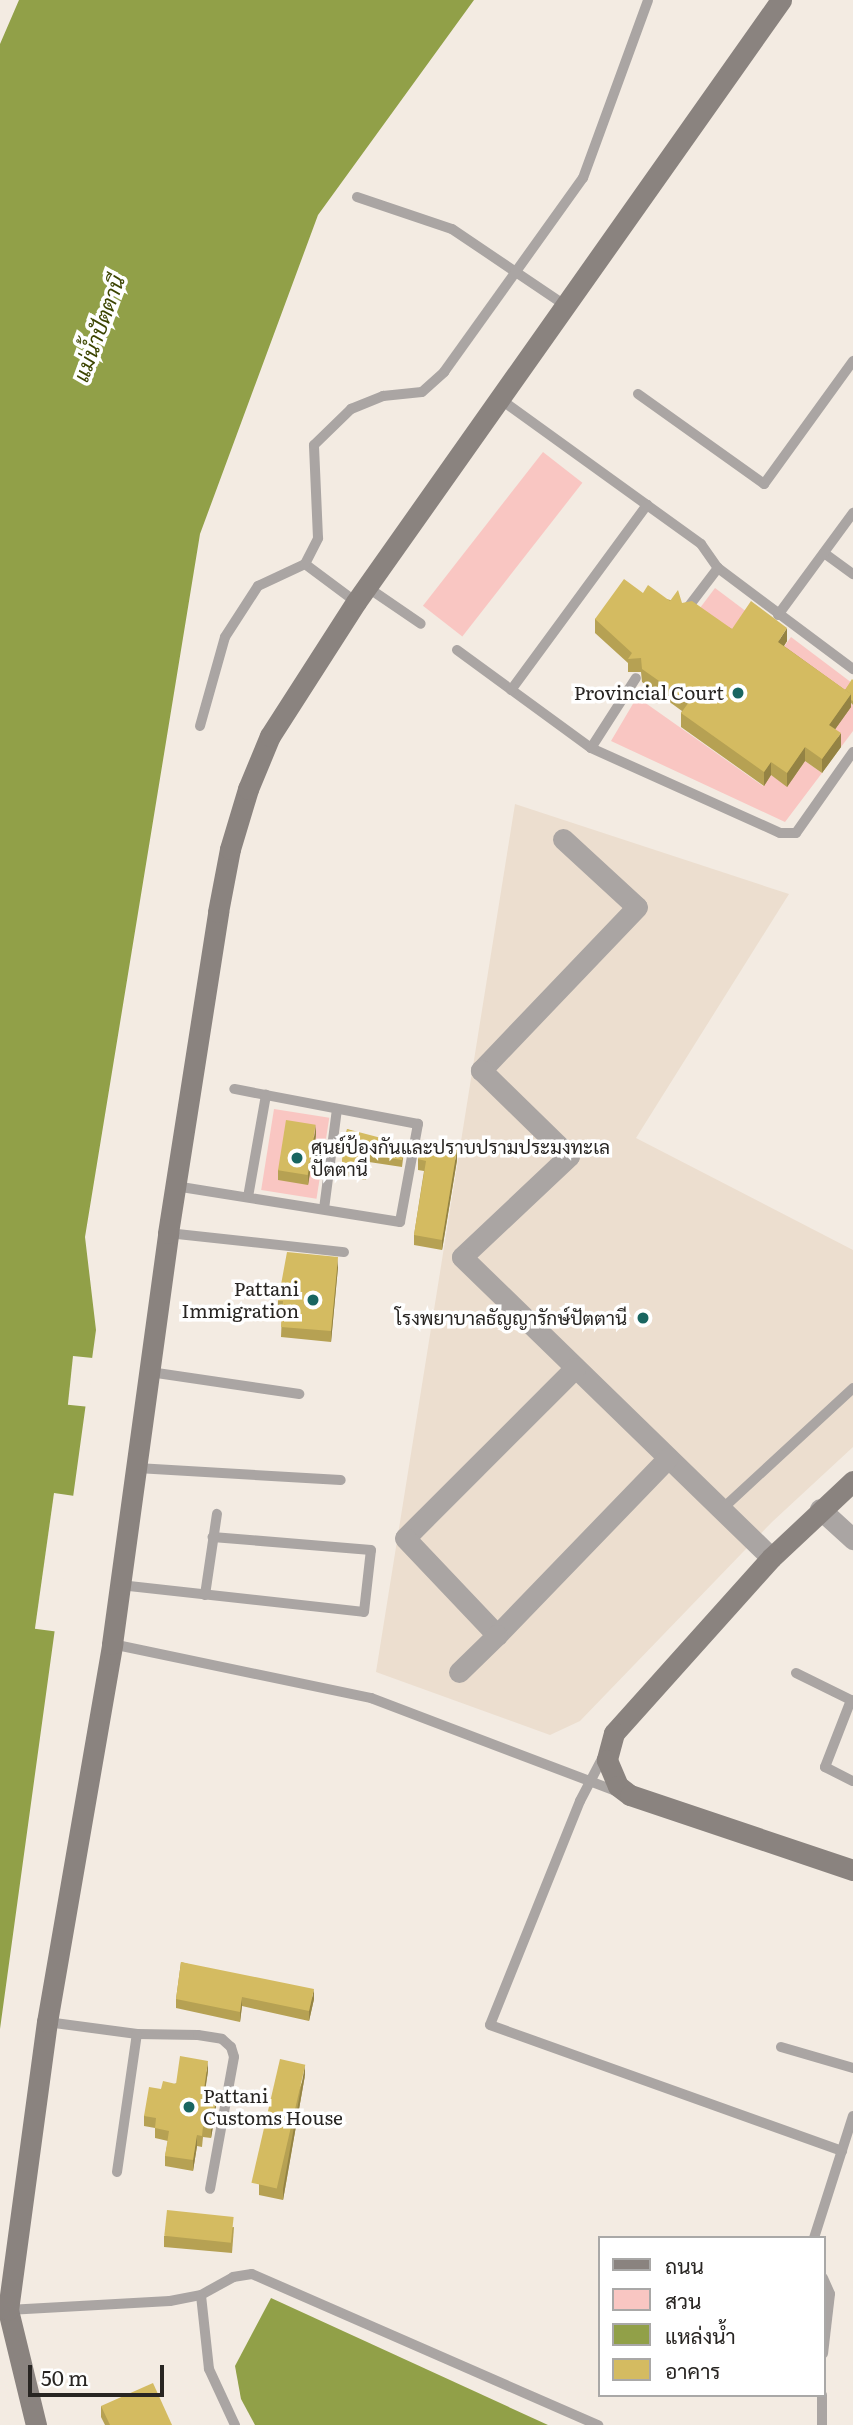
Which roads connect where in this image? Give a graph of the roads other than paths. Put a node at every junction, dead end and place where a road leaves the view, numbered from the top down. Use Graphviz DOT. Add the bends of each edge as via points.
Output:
graph roads {
  1 [pos="648,0"];
  2 [pos="781,0"];
  3 [pos="357,197"];
  4 [pos="517,270"];
  5 [pos="566,306"];
  6 [pos="853,361"];
  7 [pos="638,394"];
  8 [pos="500,399"];
  9 [pos="647,505"];
  10 [pos="853,513"];
  11 [pos="824,553"];
  12 [pos="305,564"];
  13 [pos="718,568"];
  14 [pos="853,573"];
  15 [pos="361,595"];
  16 [pos="686,610"];
  17 [pos="778,615"];
  18 [pos="421,624"];
  19 [pos="457,650"];
  20 [pos="853,669"];
  21 [pos="636,678"];
  22 [pos="511,690"];
  23 [pos="200,726"];
  24 [pos="591,748"];
  25 [pos="853,752"];
  26 [pos="563,839"];
  27 [pos="234,1089"];
  28 [pos="266,1095"];
  29 [pos="337,1109"];
  30 [pos="176,1186"];
  31 [pos="248,1197"];
  32 [pos="324,1209"];
  33 [pos="168,1233"];
  34 [pos="344,1252"];
  35 [pos="575,1368"];
  36 [pos="150,1372"];
  37 [pos="853,1388"];
  38 [pos="299,1394"];
  39 [pos="668,1458"];
  40 [pos="137,1468"];
  41 [pos="341,1480"];
  42 [pos="853,1481"];
  43 [pos="820,1509"];
  44 [pos="721,1510"];
  45 [pos="217,1514"];
  46 [pos="213,1537"];
  47 [pos="853,1539"];
  48 [pos="771,1558"];
  49 [pos="121,1585"];
  50 [pos="205,1595"];
  51 [pos="497,1635"];
  52 [pos="112,1644"];
  53 [pos="459,1672"];
  54 [pos="796,1673"];
  55 [pos="852,1700"];
  56 [pos="608,1746"];
  57 [pos="853,1781"];
  58 [pos="590,1782"];
  59 [pos="630,1796"];
  60 [pos="853,1870"];
  61 [pos="47,2022"];
  62 [pos="137,2034"];
  63 [pos="781,2047"];
  64 [pos="853,2068"];
  65 [pos="853,2116"];
  66 [pos="842,2151"];
  67 [pos="117,2172"];
  68 [pos="210,2189"];
  69 [pos="815,2236"];
  70 [pos="825,2283"];
  71 [pos="201,2295"];
  72 [pos="8,2310"];
  73 [pos="825,2337"];
  74 [pos="822,2397"];
  75 [pos="36,2425"];
  76 [pos="235,2425"];
  77 [pos="598,2425"];
  78 [pos="822,2425"];
  1 -- 4 [label="lane" via="583,178"];
  2 -- 5 [label="street"];
  3 -- 4 [label="lane" via="453,229"];
  4 -- 5 [label="lane"];
  4 -- 12 [label="lane" via="444,372 422,392 383,396 351,410 314,445 318,538"];
  5 -- 8 [label="street"];
  6 -- 7 [label="lane" via="764,484"];
  8 -- 9 [label="lane"];
  8 -- 15 [label="street"];
  9 -- 13 [label="lane" via="701,544"];
  9 -- 22 [label="lane"];
  10 -- 11 [label="lane"];
  11 -- 14 [label="lane"];
  11 -- 17 [label="lane"];
  12 -- 15 [label="lane"];
  12 -- 23 [label="lane" via="258,586 225,637"];
  13 -- 16 [label="lane"];
  13 -- 17 [label="lane"];
  15 -- 18 [label="lane"];
  15 -- 30 [label="street" via="270,737 248,789 218,912"];
  17 -- 20 [label="lane"];
  19 -- 22 [label="lane"];
  21 -- 24 [label="lane"];
  22 -- 24 [label="lane"];
  24 -- 25 [label="lane" via="780,833 796,832"];
  26 -- 35 [label="street" via="637,906 481,1070 569,1156 462,1257"];
  27 -- 28 [label="lane"];
  28 -- 29 [label="lane"];
  28 -- 31 [label="lane"];
  29 -- 32 [label="lane"];
  29 -- 32 [label="lane" via="418,1124 400,1222"];
  30 -- 31 [label="lane"];
  30 -- 33 [label="street"];
  31 -- 32 [label="lane"];
  33 -- 34 [label="lane"];
  33 -- 36 [label="street"];
  35 -- 39 [label="street"];
  35 -- 51 [label="street" via="405,1538"];
  36 -- 38 [label="lane"];
  36 -- 40 [label="street"];
  37 -- 44 [label="lane"];
  39 -- 44 [label="street"];
  39 -- 51 [label="street"];
  40 -- 41 [label="lane"];
  40 -- 49 [label="street"];
  42 -- 43 [label="street"];
  43 -- 47 [label="street"];
  43 -- 48 [label="street"];
  44 -- 48 [label="street"];
  45 -- 46 [label="lane"];
  46 -- 50 [label="lane"];
  46 -- 50 [label="lane" via="372,1550 365,1612"];
  48 -- 56 [label="street" via="614,1733"];
  49 -- 50 [label="lane"];
  49 -- 52 [label="street"];
  51 -- 53 [label="street"];
  52 -- 58 [label="lane" via="371,1698"];
  52 -- 61 [label="street"];
  54 -- 55 [label="lane"];
  55 -- 57 [label="lane" via="825,1767"];
  56 -- 58 [label="lane"];
  56 -- 59 [label="street" via="611,1774"];
  58 -- 59 [label="lane"];
  58 -- 66 [label="lane" via="489,2025"];
  59 -- 60 [label="street"];
  61 -- 62 [label="lane"];
  61 -- 72 [label="street"];
  62 -- 67 [label="lane"];
  62 -- 68 [label="lane" via="198,2035 222,2039 231,2047 234,2057"];
  63 -- 64 [label="lane"];
  65 -- 66 [label="lane"];
  66 -- 69 [label="lane"];
  70 -- 73 [label="lane" via="830,2294"];
  71 -- 72 [label="lane"];
  71 -- 76 [label="lane" via="209,2369"];
  71 -- 77 [label="lane" via="233,2277 252,2274"];
  72 -- 75 [label="street"];
  74 -- 78 [label="lane"];
}
